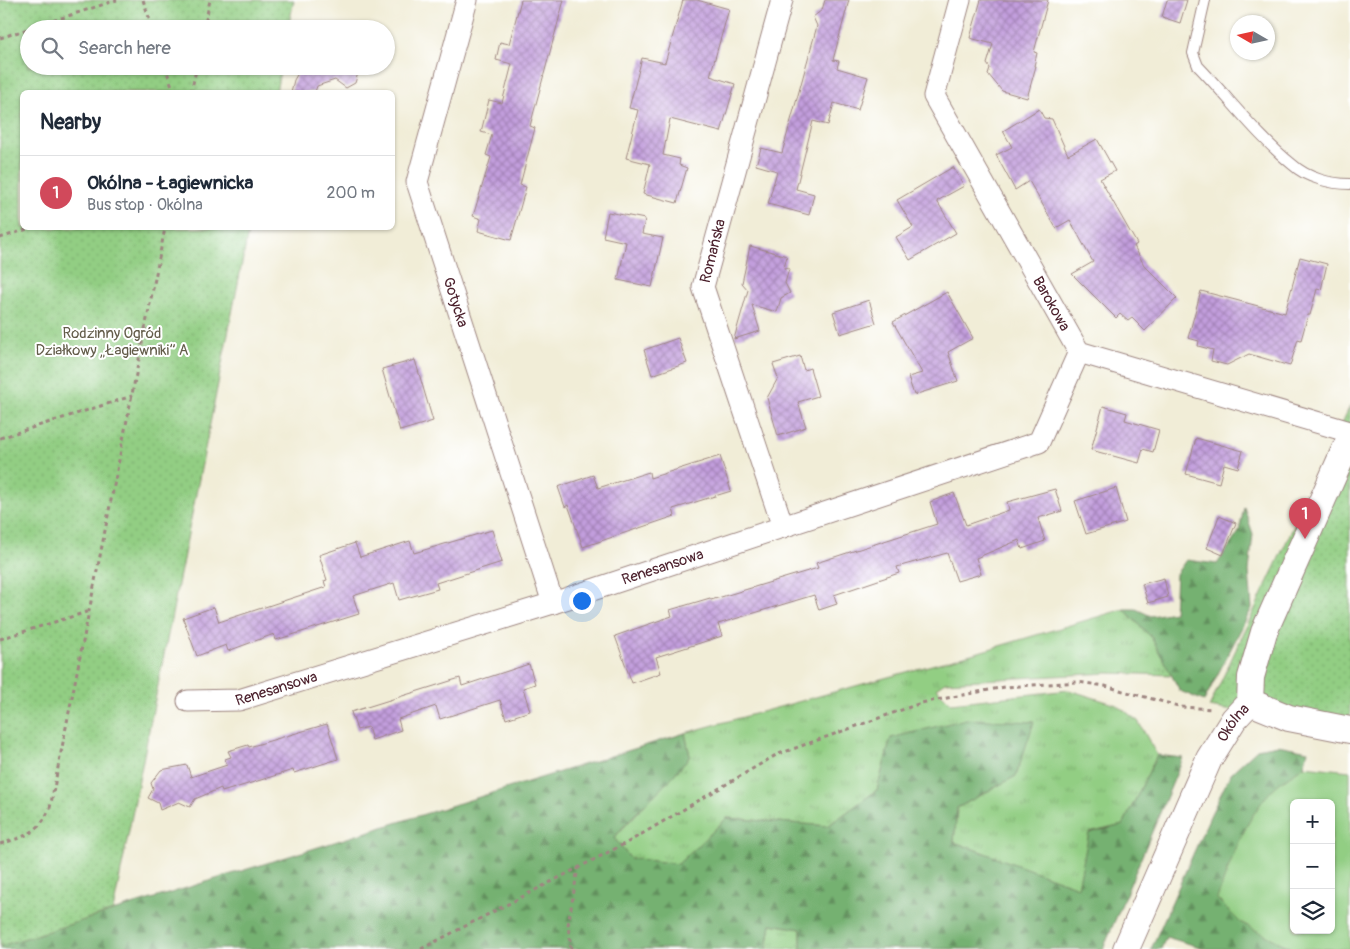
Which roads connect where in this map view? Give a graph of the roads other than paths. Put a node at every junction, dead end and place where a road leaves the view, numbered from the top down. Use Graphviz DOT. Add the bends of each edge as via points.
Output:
graph roads {
  1 [pos="467,0"];
  2 [pos="782,0"];
  3 [pos="960,0"];
  4 [pos="1205,0"];
  5 [pos="1350,184"];
  6 [pos="1079,352"];
  7 [pos="1350,432"];
  8 [pos="1350,438"];
  9 [pos="783,527"];
  10 [pos="553,603"];
  11 [pos="188,701"];
  12 [pos="1250,702"];
  13 [pos="1350,730"];
  14 [pos="1126,949"];
  1 -- 10 [label="street, Gotycka" via="417,182"];
  2 -- 9 [label="street, Romańska" via="703,288"];
  3 -- 6 [label="street, Barokowa" via="934,96"];
  4 -- 5 [label="lane" via="1193,54 1198,66 1294,166 1317,178"];
  6 -- 7 [label="street"];
  6 -- 9 [label="street, Renesansowa" via="1039,442"];
  8 -- 12 [label="street, Okólna" via="1264,632 1251,678"];
  9 -- 10 [label="street, Renesansowa"];
  10 -- 11 [label="street, Renesansowa" via="239,700"];
  12 -- 13 [label="street" via="1289,718"];
  12 -- 14 [label="street, Okólna" via="1234,719 1209,759"];
}
